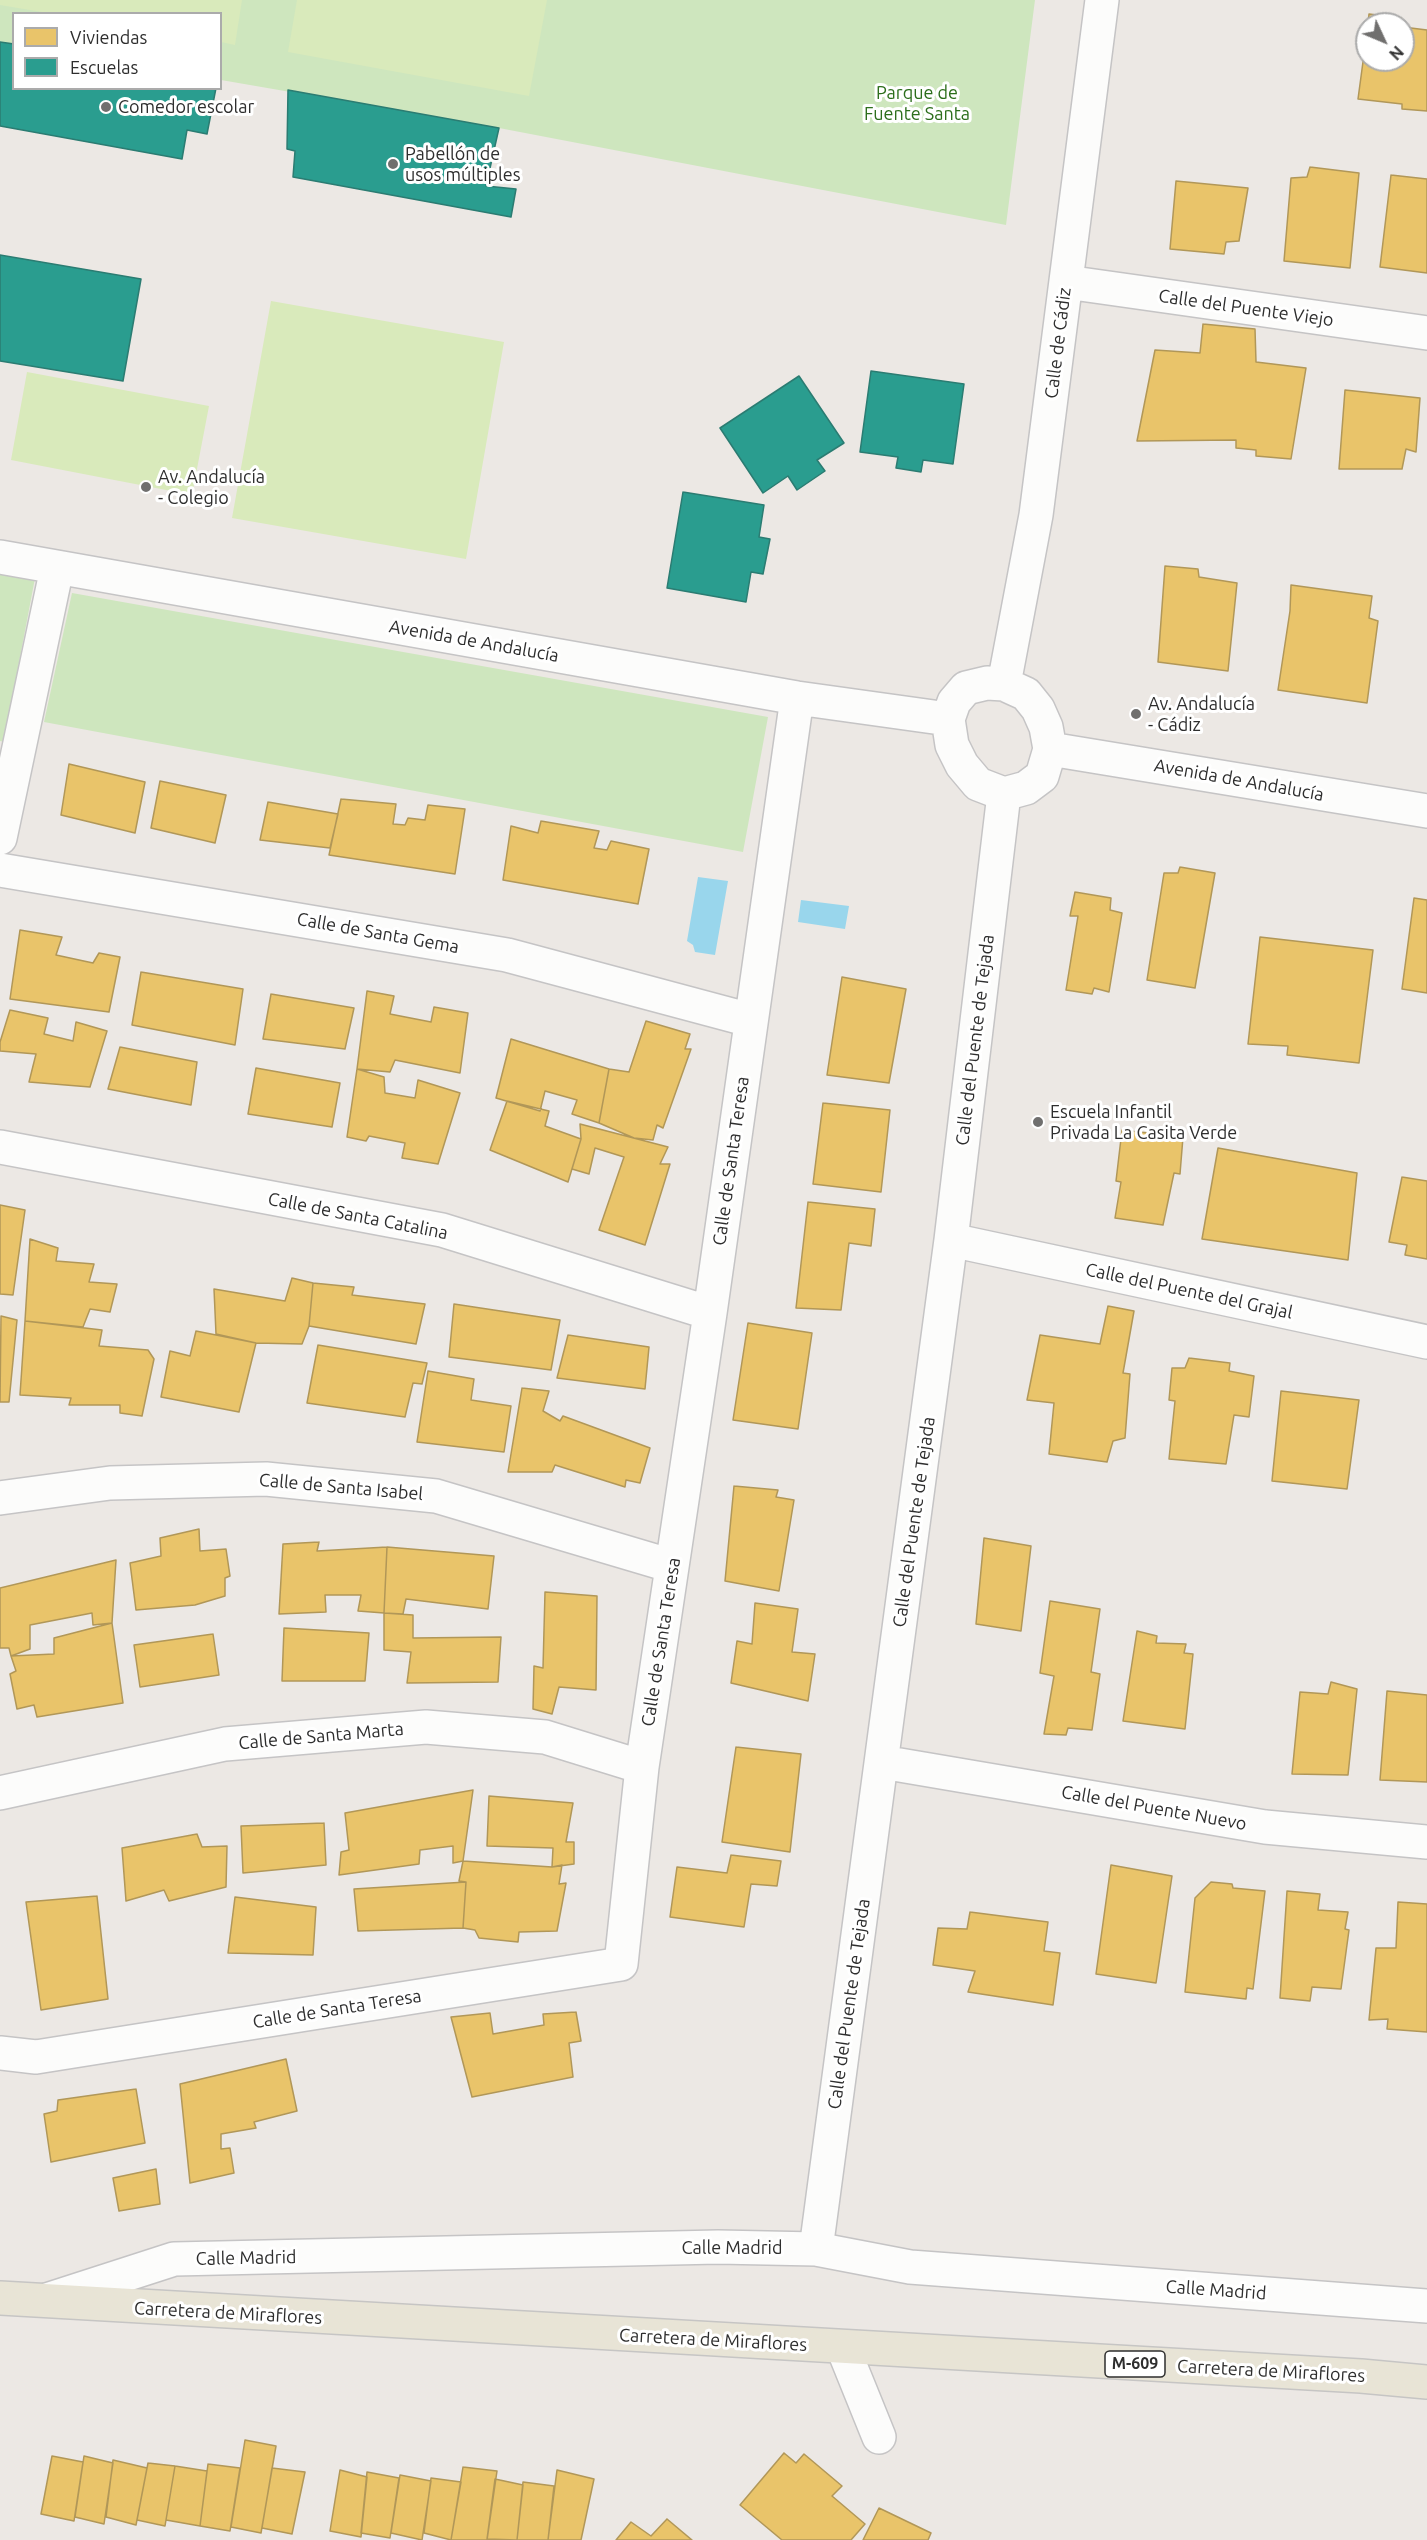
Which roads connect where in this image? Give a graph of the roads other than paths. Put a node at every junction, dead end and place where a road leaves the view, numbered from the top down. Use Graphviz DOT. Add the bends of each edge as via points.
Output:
graph roads {
  1 [pos="1102,0"];
  2 [pos="1066,282"];
  3 [pos="1427,333"];
  4 [pos="0,557"];
  5 [pos="57,568"];
  6 [pos="1004,684"];
  7 [pos="797,698"];
  8 [pos="948,719"];
  9 [pos="1050,749"];
  10 [pos="1004,794"];
  11 [pos="1427,811"];
  12 [pos="0,838"];
  13 [pos="0,870"];
  14 [pos="750,1020"];
  15 [pos="0,1147"];
  16 [pos="951,1240"];
  17 [pos="710,1313"];
  18 [pos="1427,1342"];
  19 [pos="0,1498"];
  20 [pos="672,1566"];
  21 [pos="882,1762"];
  22 [pos="642,1767"];
  23 [pos="0,1793"];
  24 [pos="1427,1842"];
  25 [pos="0,2053"];
  26 [pos="816,2249"];
  27 [pos="0,2298"];
  28 [pos="41,2302"];
  29 [pos="1427,2306"];
  30 [pos="843,2348"];
  31 [pos="1427,2382"];
  32 [pos="879,2437"];
  1 -- 2 [label="street, Calle de Cádiz"];
  2 -- 3 [label="street, Calle del Puente Viejo"];
  2 -- 6 [label="street, Calle de Cádiz" via="1036,515"];
  4 -- 5 [label="street, Avenida de Andalucía"];
  5 -- 7 [label="street, Avenida de Andalucía"];
  5 -- 12 [label="street"];
  6 -- 8 [label="street" via="966,687 954,702"];
  6 -- 9 [label="street" via="1026,694 1038,709 1047,726"];
  7 -- 8 [label="street, Avenida de Andalucía"];
  7 -- 14 [label="street, Calle de Santa Teresa"];
  8 -- 10 [label="street" via="952,745 962,765 978,784"];
  9 -- 10 [label="street" via="1042,776 1026,788"];
  9 -- 11 [label="street, Avenida de Andalucía"];
  10 -- 16 [label="street, Calle del Puente de Tejada"];
  13 -- 14 [label="street, Calle de Santa Gema" via="507,955"];
  14 -- 17 [label="street, Calle de Santa Teresa"];
  15 -- 17 [label="street, Calle de Santa Catalina" via="442,1230"];
  16 -- 18 [label="street, Calle del Puente del Grajal"];
  16 -- 21 [label="street, Calle del Puente de Tejada"];
  17 -- 20 [label="street, Calle de Santa Teresa"];
  19 -- 20 [label="street, Calle de Santa Isabel" via="110,1483 266,1479 436,1496"];
  20 -- 22 [label="street, Calle de Santa Teresa"];
  21 -- 24 [label="street, Calle del Puente Nuevo" via="1265,1827"];
  21 -- 26 [label="street, Calle del Puente de Tejada"];
  22 -- 23 [label="street, Calle de Santa Marta" via="545,1737 426,1727 225,1744"];
  22 -- 25 [label="street, Calle de Santa Teresa" via="621,1964 36,2057"];
  26 -- 28 [label="street, Calle Madrid" via="718,2247 174,2259"];
  26 -- 29 [label="street, Calle Madrid" via="910,2267"];
  27 -- 28 [label="main road, Carretera de Miraflores"];
  28 -- 30 [label="main road, Carretera de Miraflores"];
  30 -- 31 [label="main road, Carretera de Miraflores / M-609"];
  30 -- 32 [label="street"];
}
